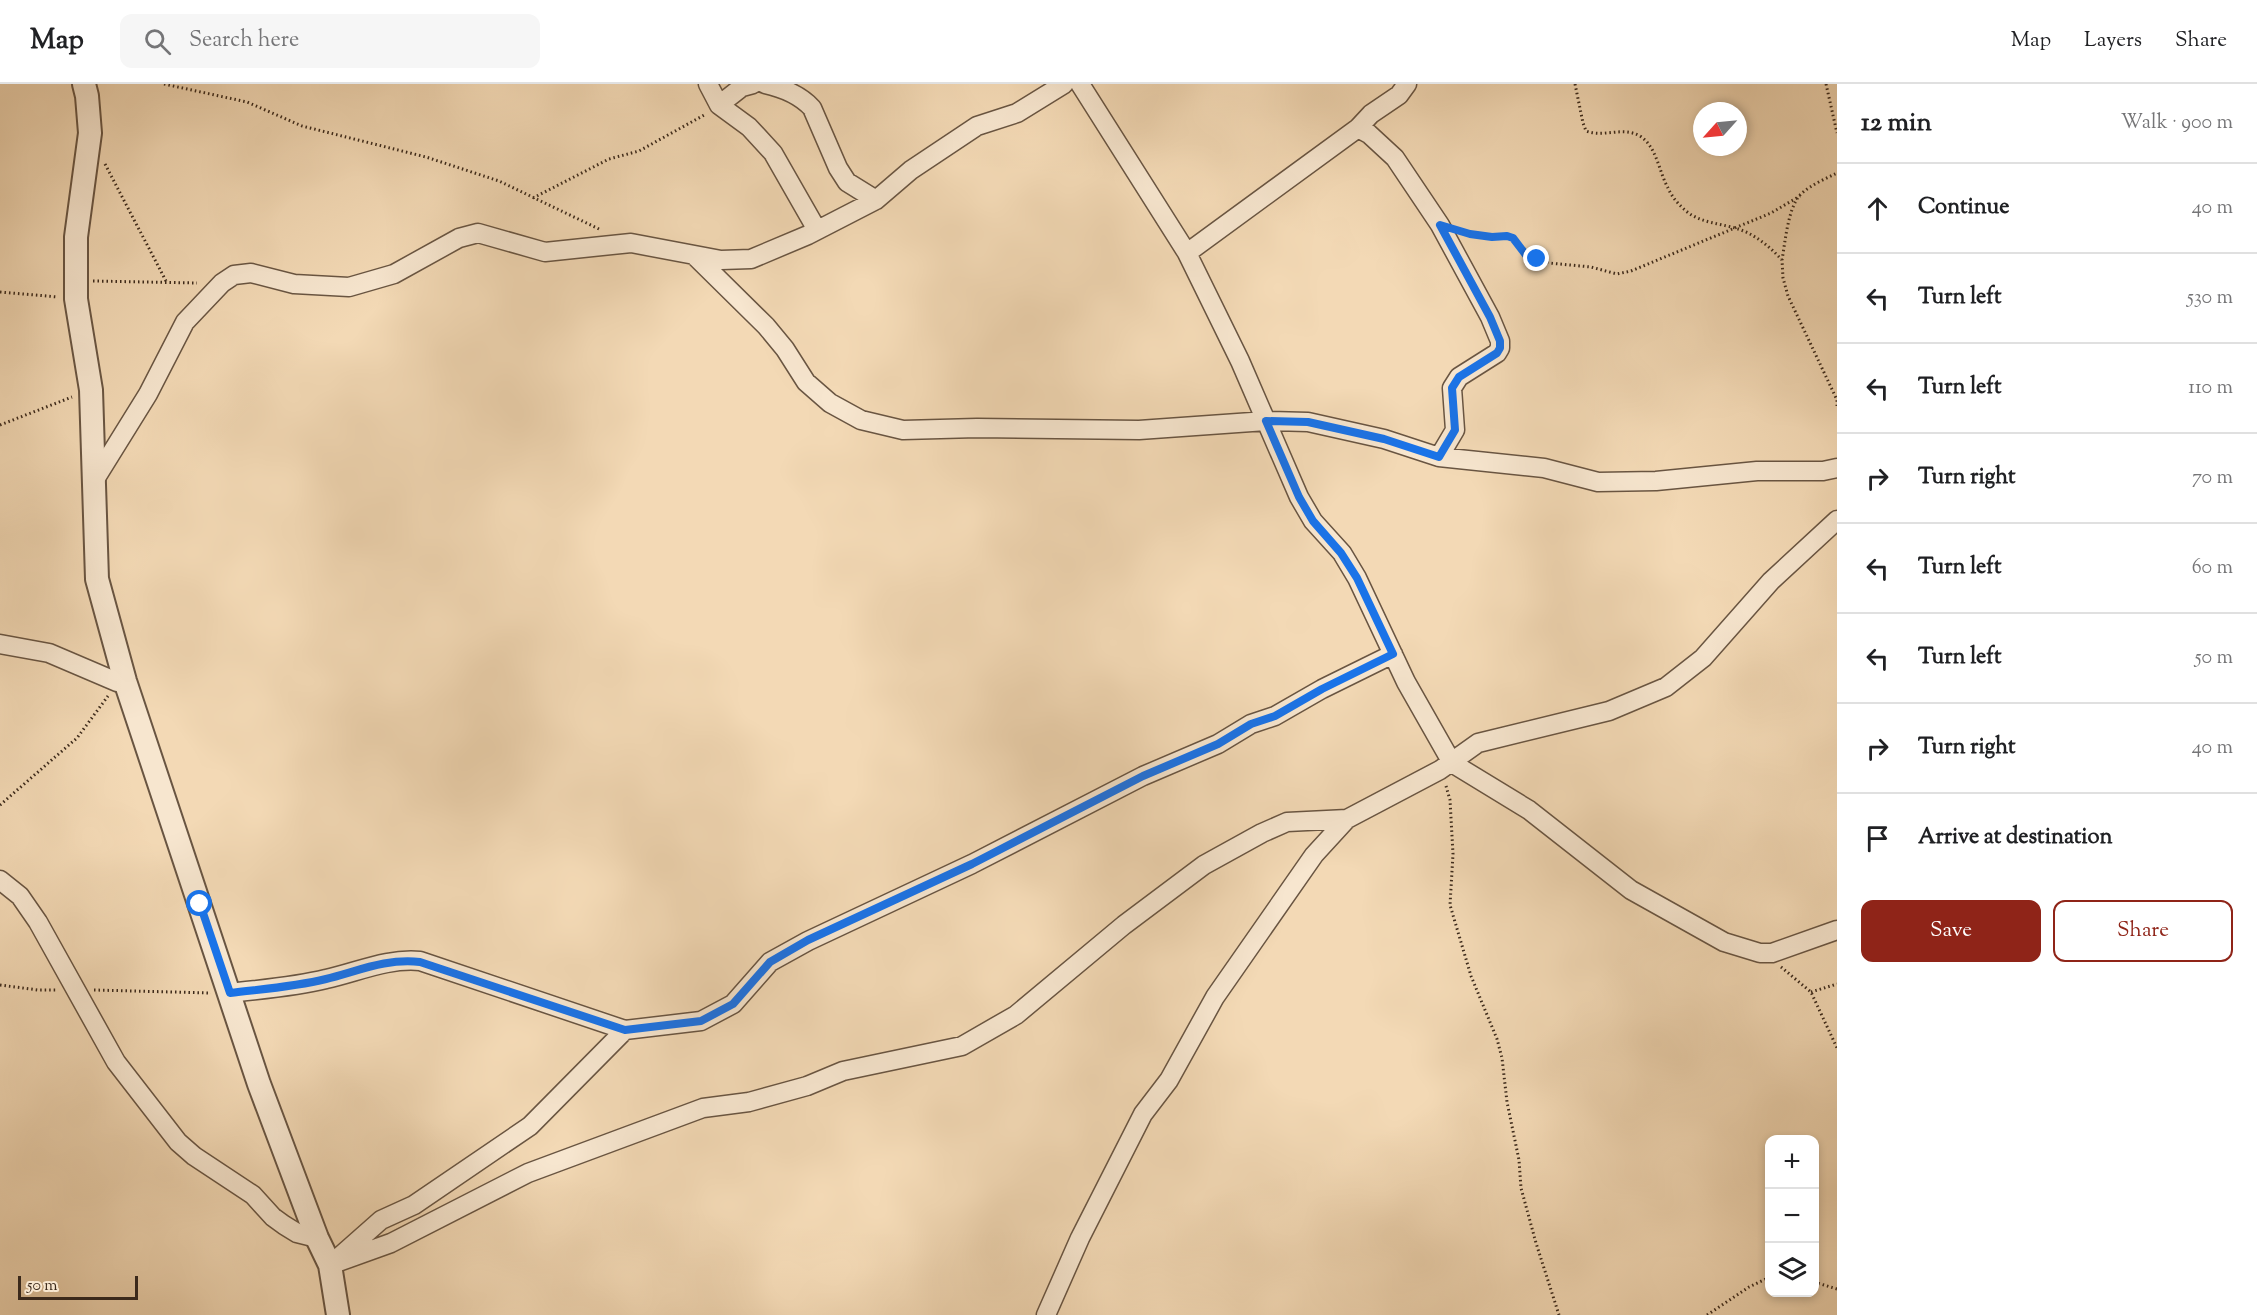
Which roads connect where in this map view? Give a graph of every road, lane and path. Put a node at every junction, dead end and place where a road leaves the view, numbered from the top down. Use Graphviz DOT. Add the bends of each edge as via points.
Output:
graph roads {
  1 [pos="84,84"];
  2 [pos="164,84"];
  3 [pos="708,84"];
  4 [pos="753,84"];
  5 [pos="765,84"];
  6 [pos="1064,84"];
  7 [pos="1080,84"];
  8 [pos="1407,84"];
  9 [pos="1575,84"];
  10 [pos="1826,84"];
  11 [pos="719,105"];
  12 [pos="1358,128"];
  13 [pos="1837,133"];
  14 [pos="105,162"];
  15 [pos="1837,173"];
  16 [pos="1800,196"];
  17 [pos="533,198"];
  18 [pos="876,200"];
  19 [pos="1440,225"];
  20 [pos="1732,228"];
  21 [pos="602,230"];
  22 [pos="817,230"];
  23 [pos="1187,253"];
  24 [pos="694,255"];
  25 [pos="1782,260"];
  26 [pos="167,283"];
  27 [pos="200,283"];
  28 [pos="76,290"];
  29 [pos="0,292"];
  30 [pos="91,390"];
  31 [pos="1837,406"];
  32 [pos="1266,421"];
  33 [pos="0,425"];
  34 [pos="1439,457"];
  35 [pos="1837,468"];
  36 [pos="94,481"];
  37 [pos="1837,520"];
  38 [pos="0,644"];
  39 [pos="1393,654"];
  40 [pos="121,682"];
  41 [pos="1446,766"];
  42 [pos="0,805"];
  43 [pos="1347,819"];
  44 [pos="0,880"];
  45 [pos="1837,930"];
  46 [pos="1760,953"];
  47 [pos="1837,984"];
  48 [pos="0,985"];
  49 [pos="77,990"];
  50 [pos="1811,992"];
  51 [pos="230,993"];
  52 [pos="625,1030"];
  53 [pos="1837,1048"];
  54 [pos="317,1238"];
  55 [pos="330,1265"];
  56 [pos="1765,1279"];
  57 [pos="1819,1283"];
  58 [pos="1837,1289"];
  59 [pos="338,1315"];
  60 [pos="1046,1315"];
  61 [pos="1559,1315"];
  62 [pos="1707,1315"];
  1 -- 28 [label="street" via="90,133 76,237"];
  2 -- 17 [label="path" via="247,102 302,126 426,157 499,181"];
  3 -- 11 [label="street"];
  4 -- 11 [label="street" via="741,87"];
  5 -- 18 [label="street" via="782,88 812,108 847,182"];
  6 -- 18 [label="street" via="1017,113 977,126 911,170"];
  7 -- 23 [label="street"];
  8 -- 12 [label="street"];
  9 -- 20 [label="path" via="1586,130 1631,132 1642,137 1649,143 1676,201 1688,213"];
  10 -- 13 [label="path"];
  11 -- 17 [label="path" via="639,151 609,159"];
  11 -- 22 [label="street" via="750,127 773,153"];
  12 -- 19 [label="street" via="1395,158"];
  12 -- 23 [label="street"];
  14 -- 26 [label="path"];
  15 -- 16 [label="path"];
  16 -- 20 [label="path" via="1771,213"];
  16 -- 25 [label="path" via="1793,206"];
  17 -- 21 [label="path"];
  18 -- 22 [label="street"];
  19 -- 20 [label="path" via="1470,234 1513,238 1526,255 1549,263 1617,274"];
  19 -- 34 [label="street" via="1490,317 1500,348 1459,377 1452,388 1455,430"];
  20 -- 25 [label="path" via="1758,239"];
  22 -- 24 [label="street" via="751,259 721,260"];
  23 -- 32 [label="street"];
  24 -- 32 [label="street" via="766,326 806,382 830,403 861,420 903,430 1139,430"];
  24 -- 36 [label="street" via="631,243 545,252 478,233 459,238 394,274 349,287 294,284 251,273 234,275 184,322 148,394"];
  25 -- 31 [label="path" via="1788,296"];
  26 -- 27 [label="path"];
  26 -- 28 [label="path"];
  28 -- 29 [label="path"];
  28 -- 30 [label="street"];
  30 -- 33 [label="path"];
  30 -- 36 [label="street"];
  32 -- 34 [label="street" via="1308,422 1384,439"];
  32 -- 39 [label="street" via="1299,497 1357,578"];
  34 -- 35 [label="street" via="1545,468 1598,482 1656,482 1757,471"];
  36 -- 40 [label="street" via="97,579"];
  37 -- 41 [label="street" via="1772,581 1703,658 1666,687 1609,711 1478,743"];
  38 -- 40 [label="street" via="49,653"];
  39 -- 41 [label="street"];
  39 -- 52 [label="street" via="1218,744 1143,776 972,864 808,940 770,962 733,1004 701,1021"];
  40 -- 42 [label="path" via="76,738"];
  40 -- 51 [label="street"];
  41 -- 43 [label="street"];
  41 -- 46 [label="street" via="1529,810 1631,890 1724,942"];
  41 -- 61 [label="path" via="1453,854 1450,905 1471,976 1497,1039 1521,1188"];
  43 -- 55 [label="street" via="1287,822 1204,865 1016,1015 962,1046 843,1071 749,1102 703,1108 528,1173 392,1243"];
  43 -- 60 [label="street" via="1314,855 1215,997 1169,1080 1143,1114"];
  44 -- 49 [label="street" via="20,896"];
  45 -- 46 [label="street" via="1772,953"];
  46 -- 50 [label="path"];
  47 -- 50 [label="path"];
  48 -- 49 [label="path"];
  49 -- 51 [label="path"];
  49 -- 54 [label="street" via="116,1062 178,1142 253,1195 284,1225"];
  50 -- 53 [label="path"];
  51 -- 52 [label="street" via="291,987 390,961 410,960"];
  51 -- 54 [label="street" via="259,1084"];
  52 -- 55 [label="street" via="530,1126 414,1206 381,1220"];
  54 -- 55 [label="street"];
  55 -- 59 [label="street"];
  56 -- 62 [label="path"];
  57 -- 58 [label="path"];
}
